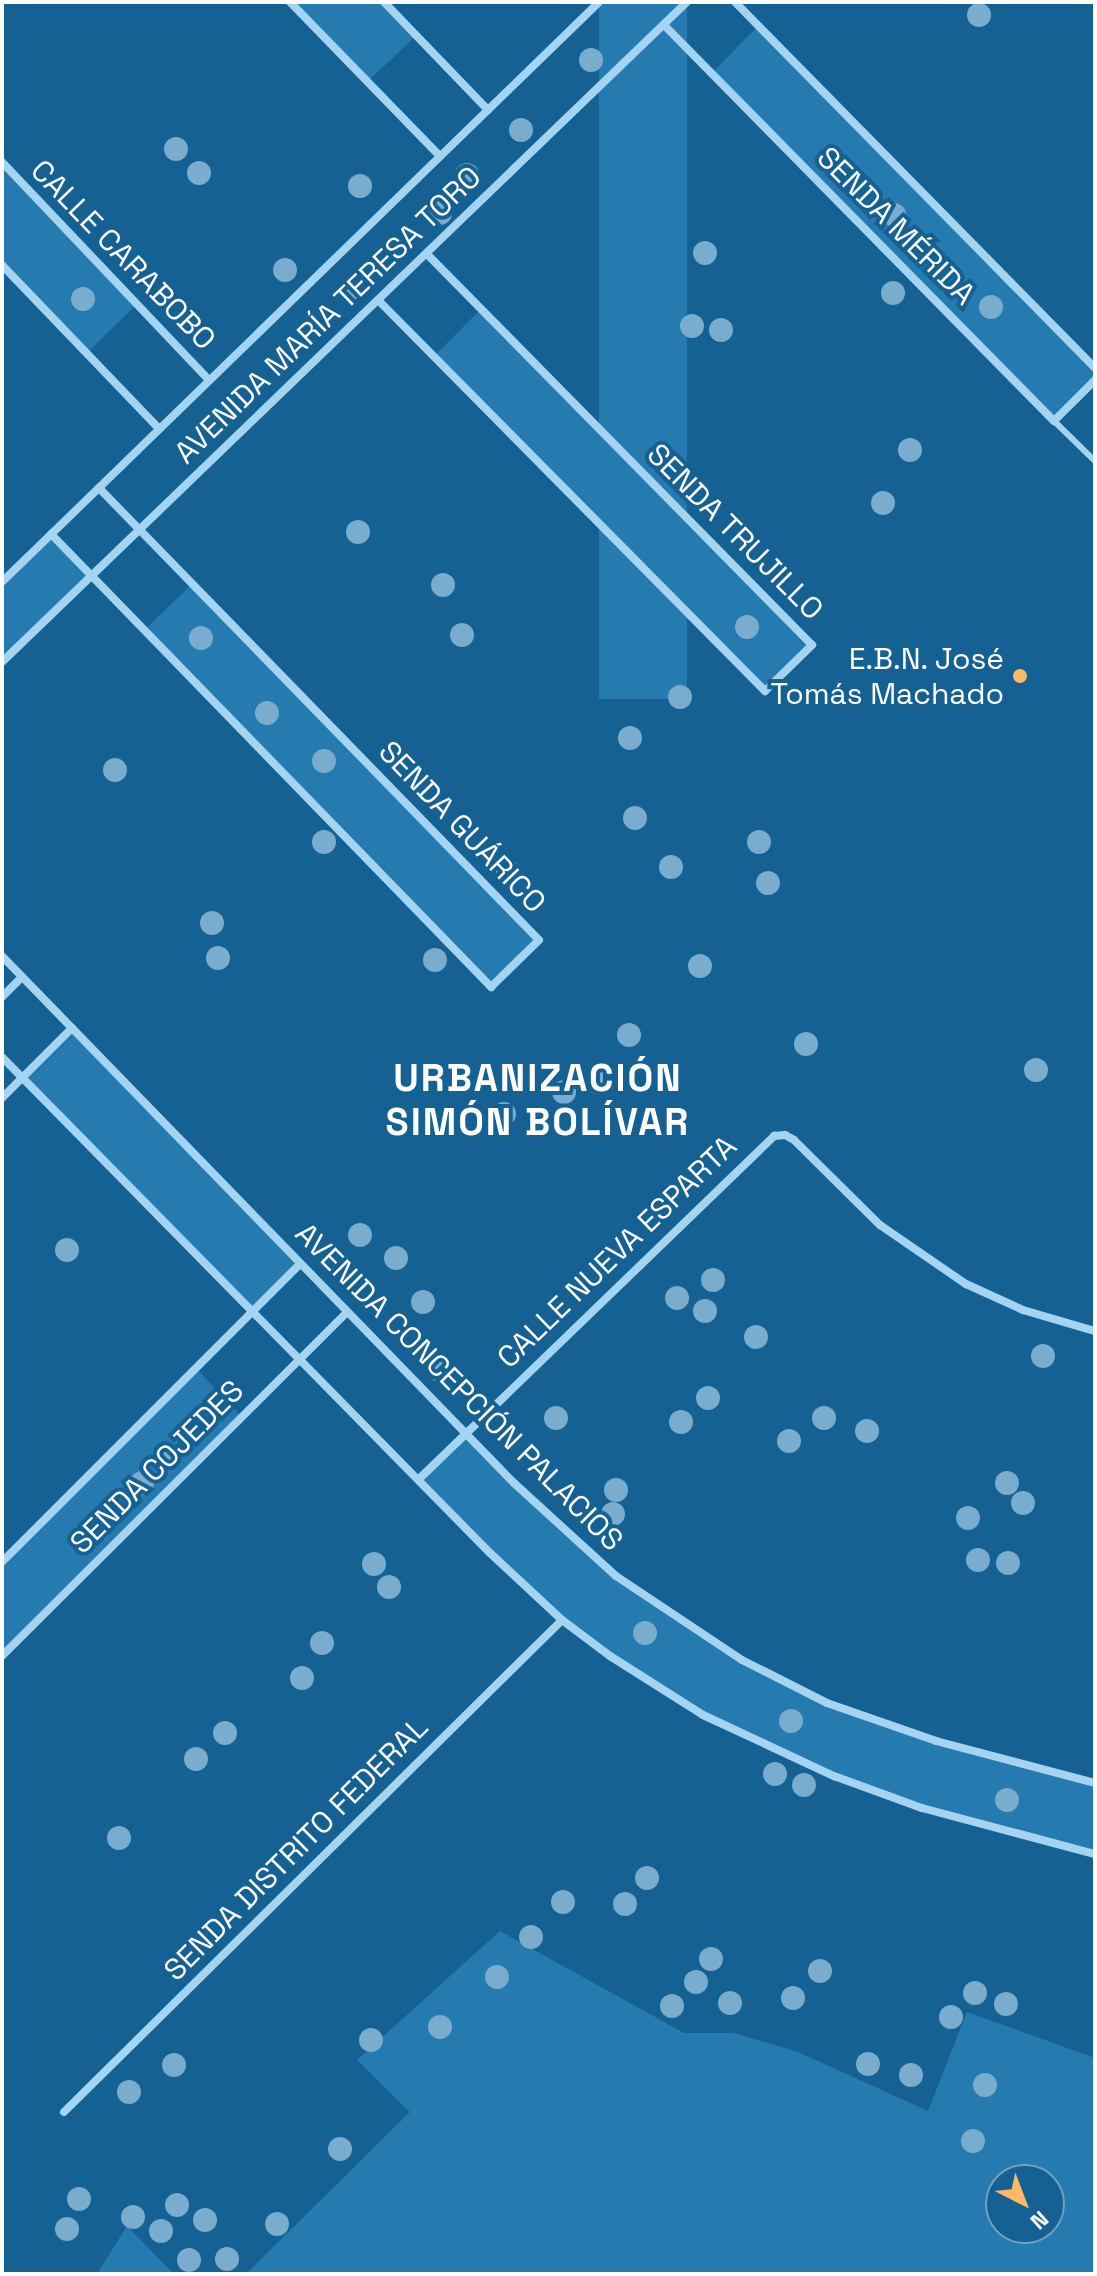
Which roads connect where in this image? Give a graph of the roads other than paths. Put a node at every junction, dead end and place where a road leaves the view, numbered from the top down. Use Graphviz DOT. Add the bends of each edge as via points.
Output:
graph roads {
  1 [pos="290,2"];
  2 [pos="384,2"];
  3 [pos="599,2"];
  4 [pos="687,2"];
  5 [pos="735,2"];
  6 [pos="664,25"];
  7 [pos="488,110"];
  8 [pos="440,156"];
  9 [pos="2,162"];
  10 [pos="427,254"];
  11 [pos="2,265"];
  12 [pos="379,301"];
  13 [pos="1095,368"];
  14 [pos="209,380"];
  15 [pos="1095,380"];
  16 [pos="1054,421"];
  17 [pos="159,429"];
  18 [pos="1095,461"];
  19 [pos="99,488"];
  20 [pos="140,530"];
  21 [pos="51,534"];
  22 [pos="92,576"];
  23 [pos="2,582"];
  24 [pos="2,662"];
  25 [pos="2,956"];
  26 [pos="22,977"];
  27 [pos="2,997"];
  28 [pos="72,1028"];
  29 [pos="2,1057"];
  30 [pos="23,1078"];
  31 [pos="2,1098"];
  32 [pos="300,1264"];
  33 [pos="253,1311"];
  34 [pos="347,1312"];
  35 [pos="1095,1331"];
  36 [pos="300,1359"];
  37 [pos="466,1434"];
  38 [pos="419,1479"];
  39 [pos="2,1562"];
  40 [pos="562,1620"];
  41 [pos="2,1656"];
  42 [pos="1095,1783"];
  43 [pos="1095,1854"];
  44 [pos="64,2112"];
  1 -- 8 [label="street"];
  2 -- 7 [label="street"];
  3 -- 7 [label="street, AVENIDA MARÍA TERESA TORO"];
  4 -- 6 [label="street, AVENIDA MARÍA TERESA TORO"];
  5 -- 13 [label="street, SENDA MÉRIDA"];
  6 -- 10 [label="street, AVENIDA MARÍA TERESA TORO"];
  6 -- 16 [label="street, SENDA MÉRIDA"];
  7 -- 8 [label="street, AVENIDA MARÍA TERESA TORO"];
  8 -- 14 [label="street, AVENIDA MARÍA TERESA TORO"];
  9 -- 14 [label="street, CALLE CARABOBO"];
  10 -- 12 [label="street, AVENIDA MARÍA TERESA TORO"];
  10 -- 12 [label="street, SENDA TRUJILLO" via="812,645 765,691"];
  11 -- 17 [label="street"];
  12 -- 20 [label="street, AVENIDA MARÍA TERESA TORO"];
  14 -- 17 [label="street, AVENIDA MARÍA TERESA TORO"];
  15 -- 16 [label="street"];
  16 -- 18 [label="lane"];
  17 -- 19 [label="street, AVENIDA MARÍA TERESA TORO"];
  19 -- 20 [label="street, SENDA GUÁRICO"];
  19 -- 21 [label="street, AVENIDA MARÍA TERESA TORO"];
  20 -- 22 [label="street, AVENIDA MARÍA TERESA TORO"];
  20 -- 22 [label="street, SENDA GUÁRICO" via="539,940 491,987"];
  21 -- 22 [label="street, SENDA GUÁRICO"];
  21 -- 23 [label="street, AVENIDA MARÍA TERESA TORO"];
  22 -- 24 [label="street, AVENIDA MARÍA TERESA TORO"];
  25 -- 26 [label="street, AVENIDA CONCEPCIÓN PALACIOS"];
  26 -- 27 [label="street"];
  26 -- 28 [label="street, AVENIDA CONCEPCIÓN PALACIOS"];
  28 -- 30 [label="street"];
  28 -- 32 [label="street, AVENIDA CONCEPCIÓN PALACIOS"];
  29 -- 30 [label="street"];
  30 -- 31 [label="street"];
  30 -- 33 [label="street"];
  32 -- 33 [label="street, SENDA COJEDES"];
  32 -- 34 [label="street, AVENIDA CONCEPCIÓN PALACIOS"];
  33 -- 36 [label="street"];
  33 -- 39 [label="street, SENDA COJEDES"];
  34 -- 36 [label="street, SENDA COJEDES"];
  34 -- 37 [label="street, AVENIDA CONCEPCIÓN PALACIOS"];
  35 -- 37 [label="street, CALLE NUEVA ESPARTA" via="1023,1310 926,1260 880,1225 785,1135 774,1136"];
  36 -- 38 [label="street"];
  36 -- 41 [label="street, SENDA COJEDES"];
  37 -- 38 [label="street, CALLE NUEVA ESPARTA"];
  37 -- 42 [label="street, AVENIDA CONCEPCIÓN PALACIOS" via="616,1576 754,1667 870,1720"];
  38 -- 40 [label="street"];
  40 -- 43 [label="street" via="703,1715 790,1758 922,1808"];
  40 -- 44 [label="street, SENDA DISTRITO FEDERAL"];
}
